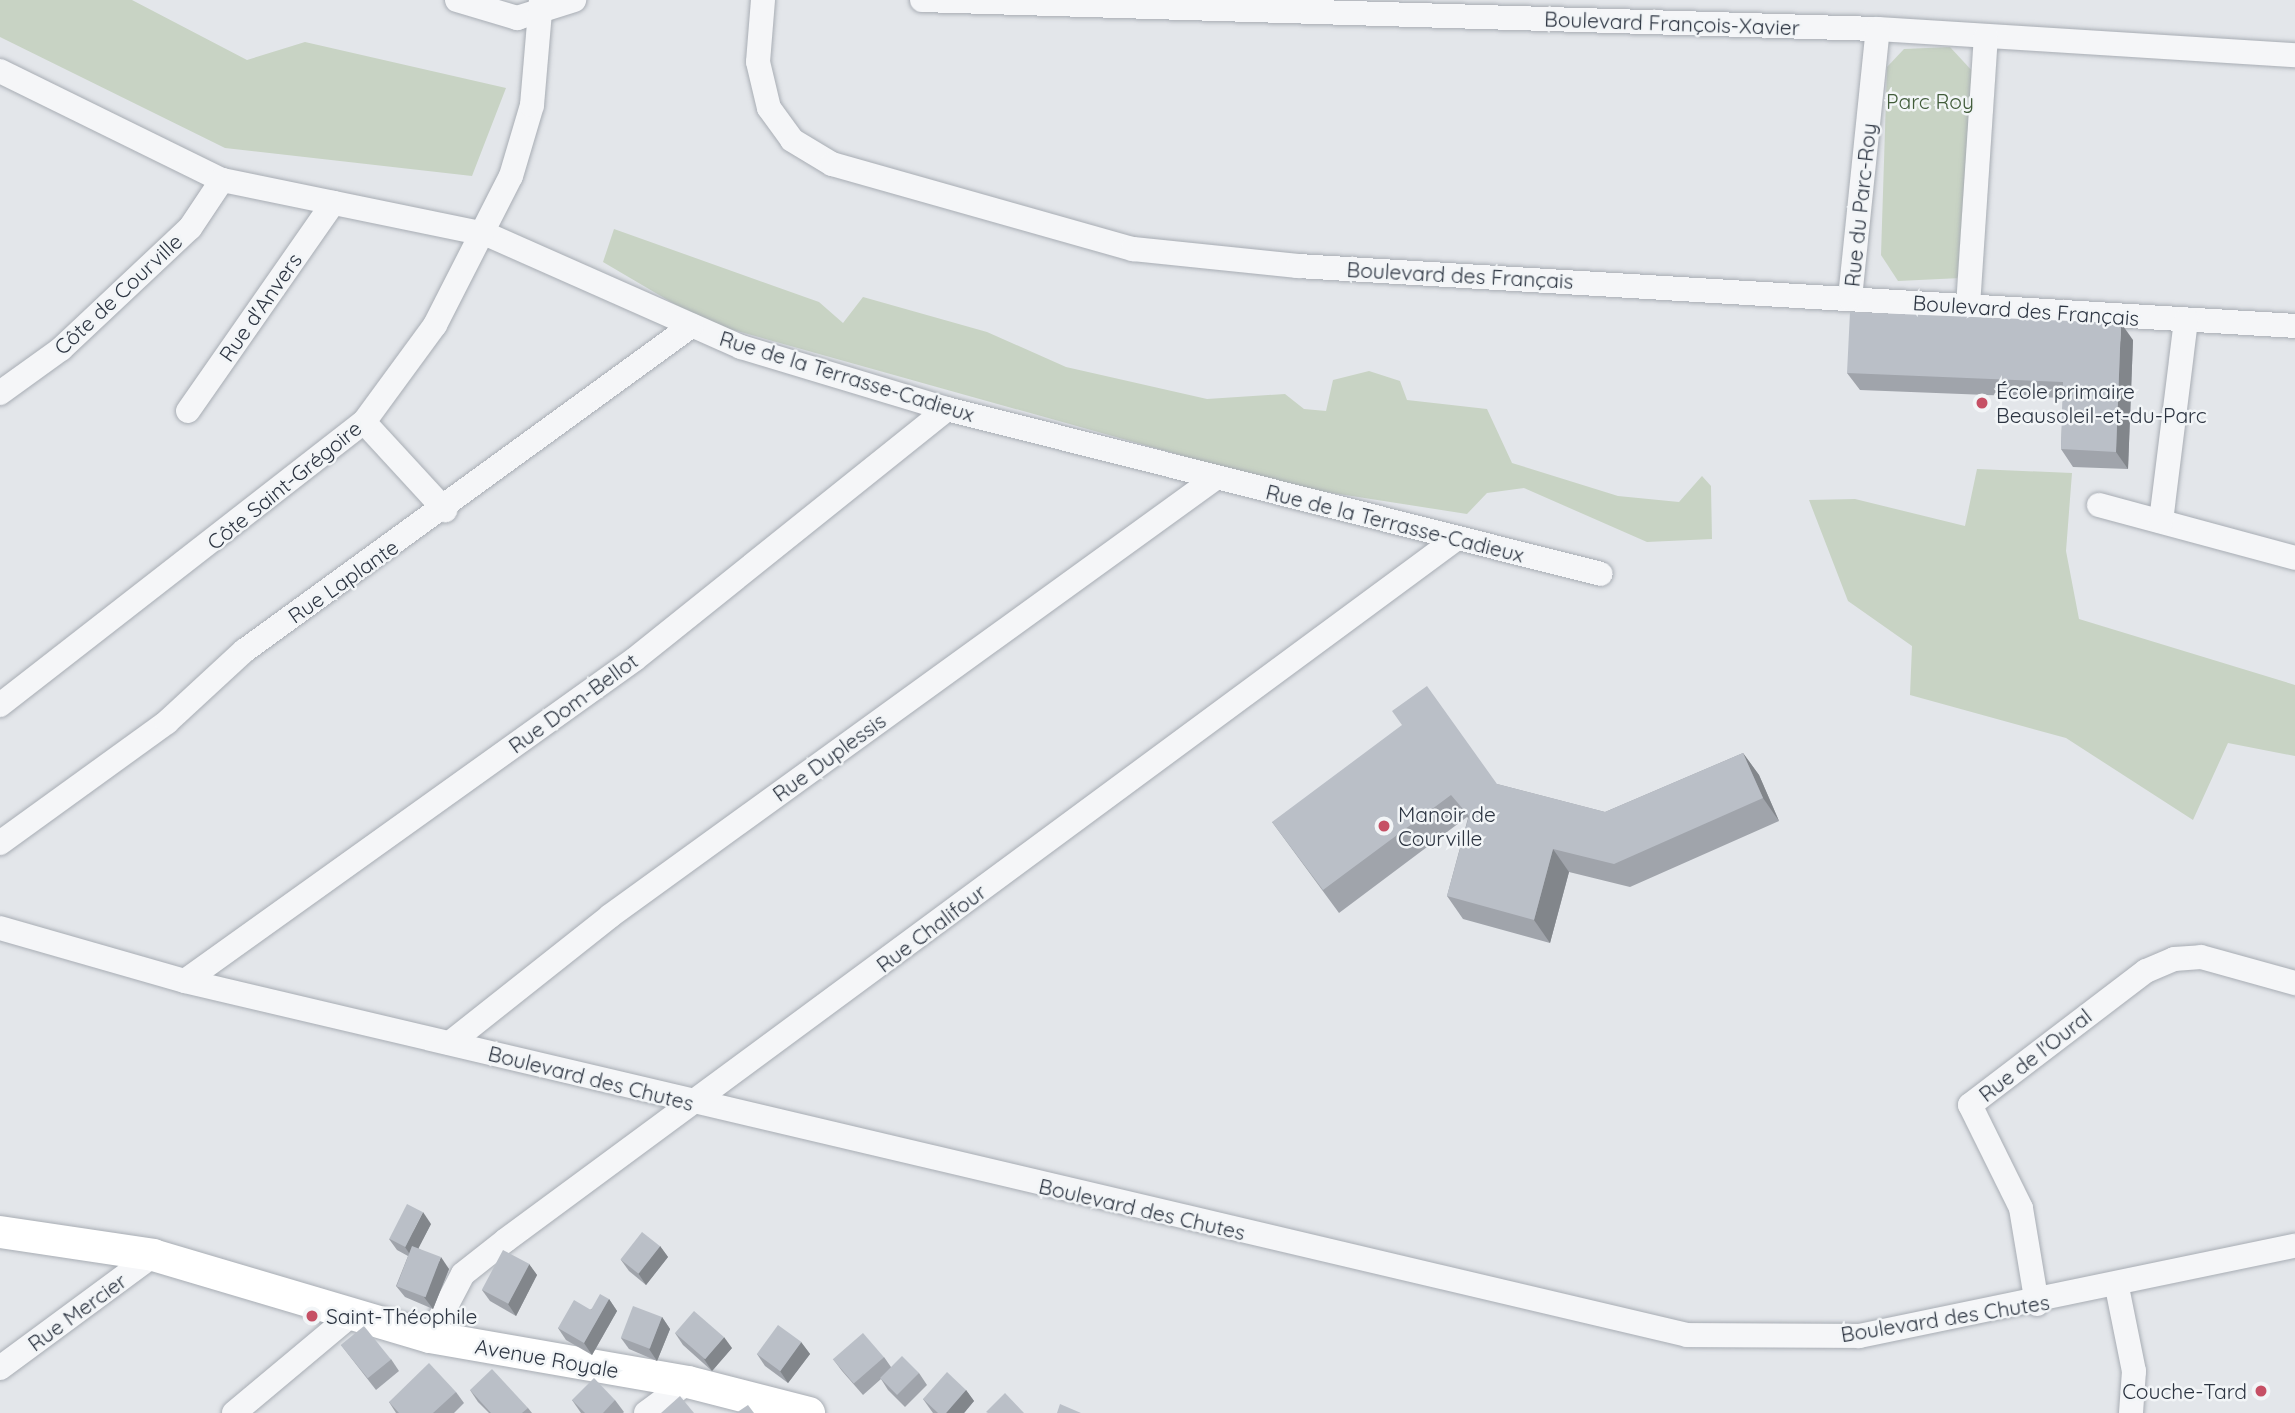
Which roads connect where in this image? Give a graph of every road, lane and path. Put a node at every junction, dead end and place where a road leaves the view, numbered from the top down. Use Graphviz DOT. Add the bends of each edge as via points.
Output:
graph roads {
  1 [pos="457,0"];
  2 [pos="574,0"];
  3 [pos="763,0"];
  4 [pos="922,0"];
  5 [pos="541,6"];
  6 [pos="1878,29"];
  7 [pos="1986,37"];
  8 [pos="2295,55"];
  9 [pos="0,71"];
  10 [pos="222,180"];
  11 [pos="333,204"];
  12 [pos="486,234"];
  13 [pos="1850,298"];
  14 [pos="1968,306"];
  15 [pos="2186,320"];
  16 [pos="691,326"];
  17 [pos="2295,326"];
  18 [pos="0,393"];
  19 [pos="947,409"];
  20 [pos="188,411"];
  21 [pos="364,422"];
  22 [pos="1214,479"];
  23 [pos="2099,505"];
  24 [pos="445,509"];
  25 [pos="2161,521"];
  26 [pos="1457,538"];
  27 [pos="2295,558"];
  28 [pos="1601,574"];
  29 [pos="0,705"];
  30 [pos="0,844"];
  31 [pos="0,928"];
  32 [pos="185,981"];
  33 [pos="2295,983"];
  34 [pos="450,1043"];
  35 [pos="686,1101"];
  36 [pos="0,1232"];
  37 [pos="2295,1246"];
  38 [pos="153,1255"];
  39 [pos="2117,1287"];
  40 [pos="2037,1304"];
  41 [pos="350,1316"];
  42 [pos="430,1337"];
  43 [pos="0,1368"];
  44 [pos="688,1382"];
  45 [pos="234,1413"];
  46 [pos="646,1413"];
  47 [pos="809,1413"];
  48 [pos="2131,1413"];
  1 -- 5 [label="street" via="517,19"];
  2 -- 5 [label="street"];
  3 -- 13 [label="street, Boulevard des Français" via="758,62 769,108 792,140 832,164 1133,249 1298,266"];
  4 -- 6 [label="street, Boulevard François-Xavier"];
  5 -- 12 [label="street, Côte Saint-Grégoire" via="533,105"];
  6 -- 7 [label="street, Boulevard François-Xavier"];
  6 -- 13 [label="street, Rue du Parc-Roy"];
  7 -- 8 [label="street, Boulevard François-Xavier"];
  7 -- 14 [label="street"];
  9 -- 10 [label="street, Rue de la Terrasse-Cadieux"];
  10 -- 11 [label="street, Rue de la Terrasse-Cadieux"];
  10 -- 18 [label="street, Côte de Courville" via="190,228 61,349"];
  11 -- 12 [label="street, Rue de la Terrasse-Cadieux"];
  11 -- 20 [label="street, Rue d'Anvers"];
  12 -- 16 [label="street, Rue de la Terrasse-Cadieux"];
  12 -- 21 [label="street, Côte Saint-Grégoire" via="435,325"];
  13 -- 14 [label="street, Boulevard des Français"];
  14 -- 15 [label="street, Boulevard des Français"];
  15 -- 17 [label="street, Boulevard des Français"];
  15 -- 25 [label="street"];
  16 -- 19 [label="street, Rue de la Terrasse-Cadieux"];
  16 -- 24 [label="street, Rue Laplante"];
  19 -- 22 [label="street, Rue de la Terrasse-Cadieux"];
  19 -- 32 [label="street, Rue Dom-Bellot" via="635,659"];
  21 -- 24 [label="street"];
  21 -- 29 [label="street, Côte Saint-Grégoire"];
  22 -- 26 [label="street, Rue de la Terrasse-Cadieux"];
  22 -- 34 [label="street, Rue Duplessis" via="610,916"];
  23 -- 25 [label="street"];
  24 -- 30 [label="street, Rue Laplante" via="244,651 167,722"];
  25 -- 27 [label="street"];
  26 -- 28 [label="street, Rue de la Terrasse-Cadieux"];
  26 -- 35 [label="street, Rue Chalifour" via="730,1078"];
  31 -- 32 [label="street, Boulevard des Chutes"];
  32 -- 34 [label="street, Boulevard des Chutes"];
  33 -- 40 [label="street, Rue de l'Oural" via="2201,957 2174,959 2146,971 1970,1105 2021,1208"];
  34 -- 35 [label="street, Boulevard des Chutes"];
  35 -- 40 [label="street, Boulevard des Chutes" via="1686,1335 1859,1336"];
  35 -- 42 [label="street, Rue Chalifour" via="463,1274"];
  36 -- 38 [label="main road, Avenue Royale"];
  37 -- 39 [label="street, Boulevard des Chutes"];
  38 -- 41 [label="main road, Avenue Royale"];
  38 -- 43 [label="street, Rue Mercier"];
  39 -- 40 [label="street, Boulevard des Chutes"];
  39 -- 48 [label="street" via="2134,1371"];
  41 -- 42 [label="main road, Avenue Royale"];
  41 -- 45 [label="street"];
  42 -- 44 [label="main road, Avenue Royale"];
  44 -- 46 [label="street"];
  44 -- 47 [label="main road, Avenue Royale"];
}
